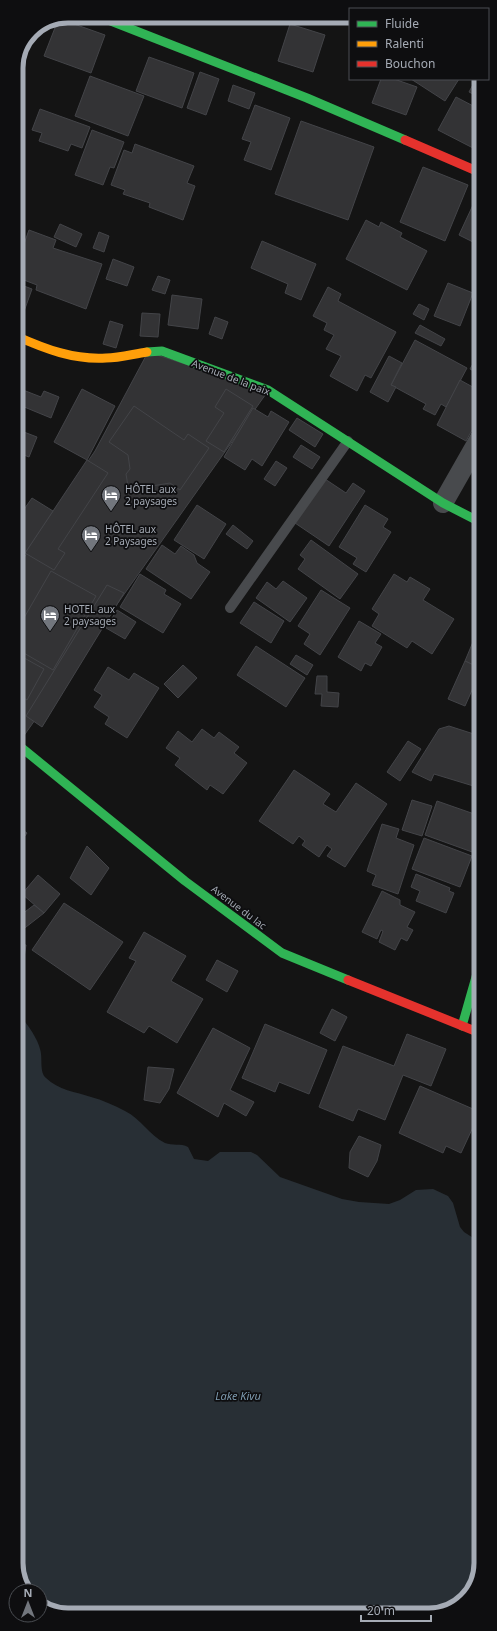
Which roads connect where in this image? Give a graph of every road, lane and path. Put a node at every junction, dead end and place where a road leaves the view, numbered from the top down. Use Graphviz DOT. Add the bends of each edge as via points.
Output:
graph roads {
  1 [pos="116,23"];
  2 [pos="474,170"];
  3 [pos="23,339"];
  4 [pos="348,441"];
  5 [pos="474,449"];
  6 [pos="443,503"];
  7 [pos="474,519"];
  8 [pos="230,608"];
  9 [pos="23,749"];
  10 [pos="474,984"];
  11 [pos="462,1026"];
  12 [pos="474,1030"];
  1 -- 2 [label="street" via="307,98"];
  3 -- 4 [label="street, Avenue de la paix" via="70,357 98,359 122,357 148,350 162,351 268,390"];
  4 -- 6 [label="street, Avenue de la paix"];
  4 -- 8 [label="lane"];
  5 -- 6 [label="street"];
  6 -- 7 [label="street, Avenue de la paix"];
  9 -- 11 [label="street, Avenue du lac" via="185,881 282,953"];
  10 -- 11 [label="street"];
  11 -- 12 [label="street, Avenue du lac"];
}
